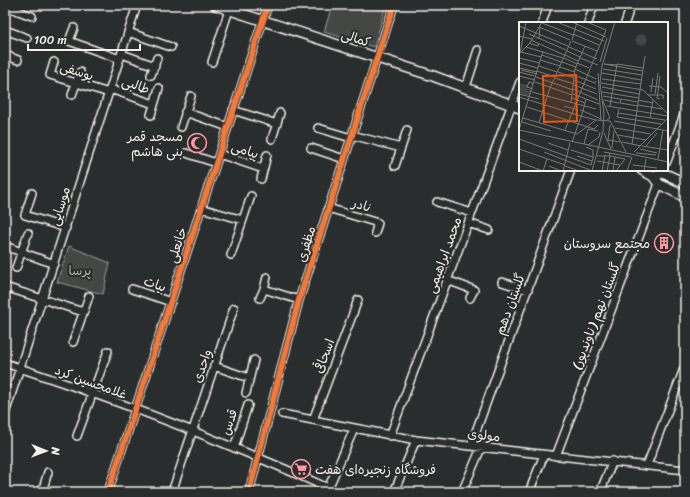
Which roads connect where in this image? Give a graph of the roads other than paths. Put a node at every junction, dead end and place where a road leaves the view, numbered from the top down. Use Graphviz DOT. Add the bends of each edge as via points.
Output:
graph roads {
  1 [pos="137,5"];
  2 [pos="214,5"];
  3 [pos="268,5"];
  4 [pos="394,5"];
  5 [pos="548,5"];
  6 [pos="594,5"];
  7 [pos="632,5"];
  8 [pos="5,6"];
  9 [pos="229,10"];
  10 [pos="32,16"];
  11 [pos="263,22"];
  12 [pos="542,22"];
  13 [pos="588,22"];
  14 [pos="625,22"];
  15 [pos="74,28"];
  16 [pos="5,30"];
  17 [pos="128,32"];
  18 [pos="27,38"];
  19 [pos="171,47"];
  20 [pos="478,50"];
  21 [pos="5,55"];
  22 [pos="121,56"];
  23 [pos="157,58"];
  24 [pos="377,59"];
  25 [pos="18,60"];
  26 [pos="54,62"];
  27 [pos="212,62"];
  28 [pos="155,66"];
  29 [pos="80,72"];
  30 [pos="151,75"];
  31 [pos="76,83"];
  32 [pos="466,87"];
  33 [pos="159,88"];
  34 [pos="519,88"];
  35 [pos="110,91"];
  36 [pos="72,95"];
  37 [pos="191,96"];
  38 [pos="154,104"];
  39 [pos="516,106"];
  40 [pos="233,110"];
  41 [pos="185,112"];
  42 [pos="685,112"];
  43 [pos="280,113"];
  44 [pos="151,114"];
  45 [pos="277,124"];
  46 [pos="181,127"];
  47 [pos="228,127"];
  48 [pos="318,128"];
  49 [pos="407,130"];
  50 [pos="352,136"];
  51 [pos="272,139"];
  52 [pos="311,148"];
  53 [pos="401,148"];
  54 [pos="186,153"];
  55 [pos="219,154"];
  56 [pos="267,155"];
  57 [pos="668,158"];
  58 [pos="344,159"];
  59 [pos="216,163"];
  60 [pos="395,166"];
  61 [pos="263,169"];
  62 [pos="571,171"];
  63 [pos="644,171"];
  64 [pos="663,171"];
  65 [pos="653,176"];
  66 [pos="261,179"];
  67 [pos="659,184"];
  68 [pos="685,184"];
  69 [pos="32,193"];
  70 [pos="251,196"];
  71 [pos="685,196"];
  72 [pos="437,202"];
  73 [pos="201,208"];
  74 [pos="328,208"];
  75 [pos="472,213"];
  76 [pos="243,220"];
  77 [pos="468,223"];
  78 [pos="66,228"];
  79 [pos="489,230"];
  80 [pos="28,233"];
  81 [pos="376,233"];
  82 [pos="5,246"];
  83 [pos="22,252"];
  84 [pos="231,255"];
  85 [pos="54,264"];
  86 [pos="16,268"];
  87 [pos="267,277"];
  88 [pos="447,280"];
  89 [pos="502,282"];
  90 [pos="5,287"];
  91 [pos="132,289"];
  92 [pos="264,289"];
  93 [pos="528,290"];
  94 [pos="89,296"];
  95 [pos="260,298"];
  96 [pos="470,298"];
  97 [pos="42,300"];
  98 [pos="299,300"];
  99 [pos="358,300"];
  100 [pos="171,302"];
  101 [pos="234,308"];
  102 [pos="83,312"];
  103 [pos="73,342"];
  104 [pos="108,351"];
  105 [pos="254,360"];
  106 [pos="5,363"];
  107 [pos="214,366"];
  108 [pos="685,366"];
  109 [pos="20,368"];
  110 [pos="249,378"];
  111 [pos="246,393"];
  112 [pos="90,394"];
  113 [pos="248,405"];
  114 [pos="6,409"];
  115 [pos="135,410"];
  116 [pos="282,414"];
  117 [pos="313,420"];
  118 [pos="354,429"];
  119 [pos="192,432"];
  120 [pos="77,436"];
  121 [pos="390,436"];
  122 [pos="416,440"];
  123 [pos="471,445"];
  124 [pos="482,446"];
  125 [pos="234,448"];
  126 [pos="544,455"];
  127 [pos="556,456"];
  128 [pos="258,457"];
  129 [pos="613,461"];
  130 [pos="647,465"];
  131 [pos="685,470"];
  132 [pos="48,472"];
  133 [pos="327,490"];
  134 [pos="42,492"];
  135 [pos="108,492"];
  136 [pos="172,492"];
  137 [pos="249,492"];
  138 [pos="336,492"];
  139 [pos="394,492"];
  140 [pos="462,492"];
  141 [pos="529,492"];
  142 [pos="600,492"];
  1 -- 17 [label="street, موسایی"];
  2 -- 9 [label="main road, کمالی"];
  3 -- 11 [label="street, خانعلی"];
  4 -- 24 [label="street, مظفری"];
  5 -- 12 [label="street"];
  6 -- 13 [label="street"];
  7 -- 14 [label="street"];
  8 -- 10 [label="street"];
  9 -- 11 [label="main road, کمالی"];
  9 -- 27 [label="street"];
  11 -- 24 [label="main road, کمالی"];
  11 -- 40 [label="street, خانعلی"];
  15 -- 22 [label="street" via="69,42"];
  16 -- 18 [label="street"];
  17 -- 19 [label="street"];
  17 -- 22 [label="street, موسایی"];
  20 -- 32 [label="street"];
  21 -- 25 [label="street"];
  22 -- 28 [label="street"];
  22 -- 35 [label="street, موسایی"];
  23 -- 28 [label="street"];
  24 -- 32 [label="main road, کمالی"];
  24 -- 50 [label="street, مظفری"];
  26 -- 31 [label="street, یوسفی" via="49,78"];
  28 -- 30 [label="street"];
  29 -- 31 [label="street"];
  31 -- 35 [label="street, یوسفی"];
  31 -- 36 [label="street"];
  32 -- 39 [label="main road, کمالی"];
  33 -- 38 [label="street"];
  34 -- 39 [label="street, محمد ابراهیمی"];
  35 -- 38 [label="street, طالبی"];
  35 -- 78 [label="street, موسایی"];
  37 -- 41 [label="street"];
  38 -- 44 [label="street"];
  39 -- 75 [label="street, محمد ابراهیمی"];
  40 -- 45 [label="street"];
  40 -- 47 [label="street, خانعلی"];
  41 -- 46 [label="street"];
  41 -- 47 [label="street"];
  42 -- 57 [label="street"];
  43 -- 45 [label="street"];
  45 -- 51 [label="street"];
  47 -- 55 [label="street, خانعلی"];
  48 -- 50 [label="street"];
  49 -- 53 [label="street"];
  50 -- 53 [label="street"];
  50 -- 58 [label="street, مظفری"];
  52 -- 58 [label="street"];
  53 -- 60 [label="street"];
  54 -- 59 [label="street"];
  55 -- 59 [label="street, خانعلی"];
  55 -- 61 [label="street, پیامی"];
  56 -- 61 [label="street"];
  58 -- 74 [label="street, مظفری"];
  59 -- 73 [label="street, خانعلی"];
  61 -- 66 [label="street"];
  62 -- 93 [label="street, گلستان دهم"];
  63 -- 65 [label="main road"];
  64 -- 65 [label="main road"];
  64 -- 68 [label="main road"];
  65 -- 67 [label="main road"];
  67 -- 71 [label="main road"];
  67 -- 127 [label="street, گلستان نهم (ناوندپور)"];
  69 -- 78 [label="street" via="26,215"];
  70 -- 76 [label="street"];
  72 -- 75 [label="street"];
  73 -- 76 [label="street"];
  73 -- 100 [label="street, خانعلی"];
  74 -- 81 [label="street, نادر" via="378,223"];
  74 -- 98 [label="street, مظفری"];
  75 -- 77 [label="street, محمد ابراهیمی"];
  76 -- 84 [label="street"];
  77 -- 79 [label="street"];
  77 -- 88 [label="street, محمد ابراهیمی"];
  78 -- 85 [label="street, موسایی"];
  80 -- 83 [label="street"];
  82 -- 83 [label="street"];
  83 -- 85 [label="street"];
  83 -- 86 [label="street"];
  85 -- 97 [label="street, موسایی"];
  87 -- 92 [label="street"];
  88 -- 96 [label="street" via="474,290"];
  88 -- 121 [label="street, محمد ابراهیمی"];
  89 -- 93 [label="street"];
  90 -- 97 [label="street"];
  91 -- 100 [label="street, بیات"];
  92 -- 95 [label="street"];
  92 -- 98 [label="street"];
  93 -- 123 [label="street, گلستان دهم"];
  94 -- 102 [label="street"];
  97 -- 102 [label="street"];
  97 -- 109 [label="street, موسایی"];
  98 -- 128 [label="street, مظفری"];
  99 -- 117 [label="street, اسحاقی"];
  100 -- 115 [label="street, خانعلی"];
  101 -- 107 [label="street, واحدی"];
  102 -- 103 [label="street"];
  104 -- 112 [label="street"];
  105 -- 110 [label="street"];
  106 -- 109 [label="street, غلامحسین کرد"];
  107 -- 110 [label="street"];
  107 -- 119 [label="street, واحدی"];
  108 -- 130 [label="street"];
  109 -- 112 [label="street, غلامحسین کرد"];
  109 -- 114 [label="street, موسایی"];
  110 -- 111 [label="street"];
  112 -- 115 [label="street, غلامحسین کرد"];
  112 -- 120 [label="street"];
  113 -- 125 [label="street, قدس"];
  115 -- 119 [label="street, غلامحسین کرد"];
  115 -- 135 [label="street, خانعلی"];
  116 -- 117 [label="street, مولوی"];
  117 -- 118 [label="street, مولوی"];
  118 -- 121 [label="street, مولوی"];
  118 -- 133 [label="street"];
  119 -- 125 [label="street, غلامحسین کرد"];
  119 -- 136 [label="street, واحدی"];
  121 -- 122 [label="street, مولوی"];
  122 -- 123 [label="street, مولوی"];
  122 -- 139 [label="street"];
  123 -- 124 [label="street, مولوی"];
  124 -- 126 [label="street, مولوی"];
  124 -- 140 [label="street"];
  125 -- 128 [label="street, غلامحسین کرد"];
  126 -- 127 [label="street, مولوی"];
  126 -- 141 [label="street"];
  127 -- 129 [label="street, مولوی"];
  128 -- 133 [label="street, غلامحسین کرد"];
  128 -- 137 [label="street, مظفری"];
  129 -- 130 [label="street, مولوی"];
  129 -- 142 [label="street"];
  130 -- 131 [label="street, مولوی"];
  132 -- 134 [label="street"];
  133 -- 138 [label="street, غلامحسین کرد"];
}
